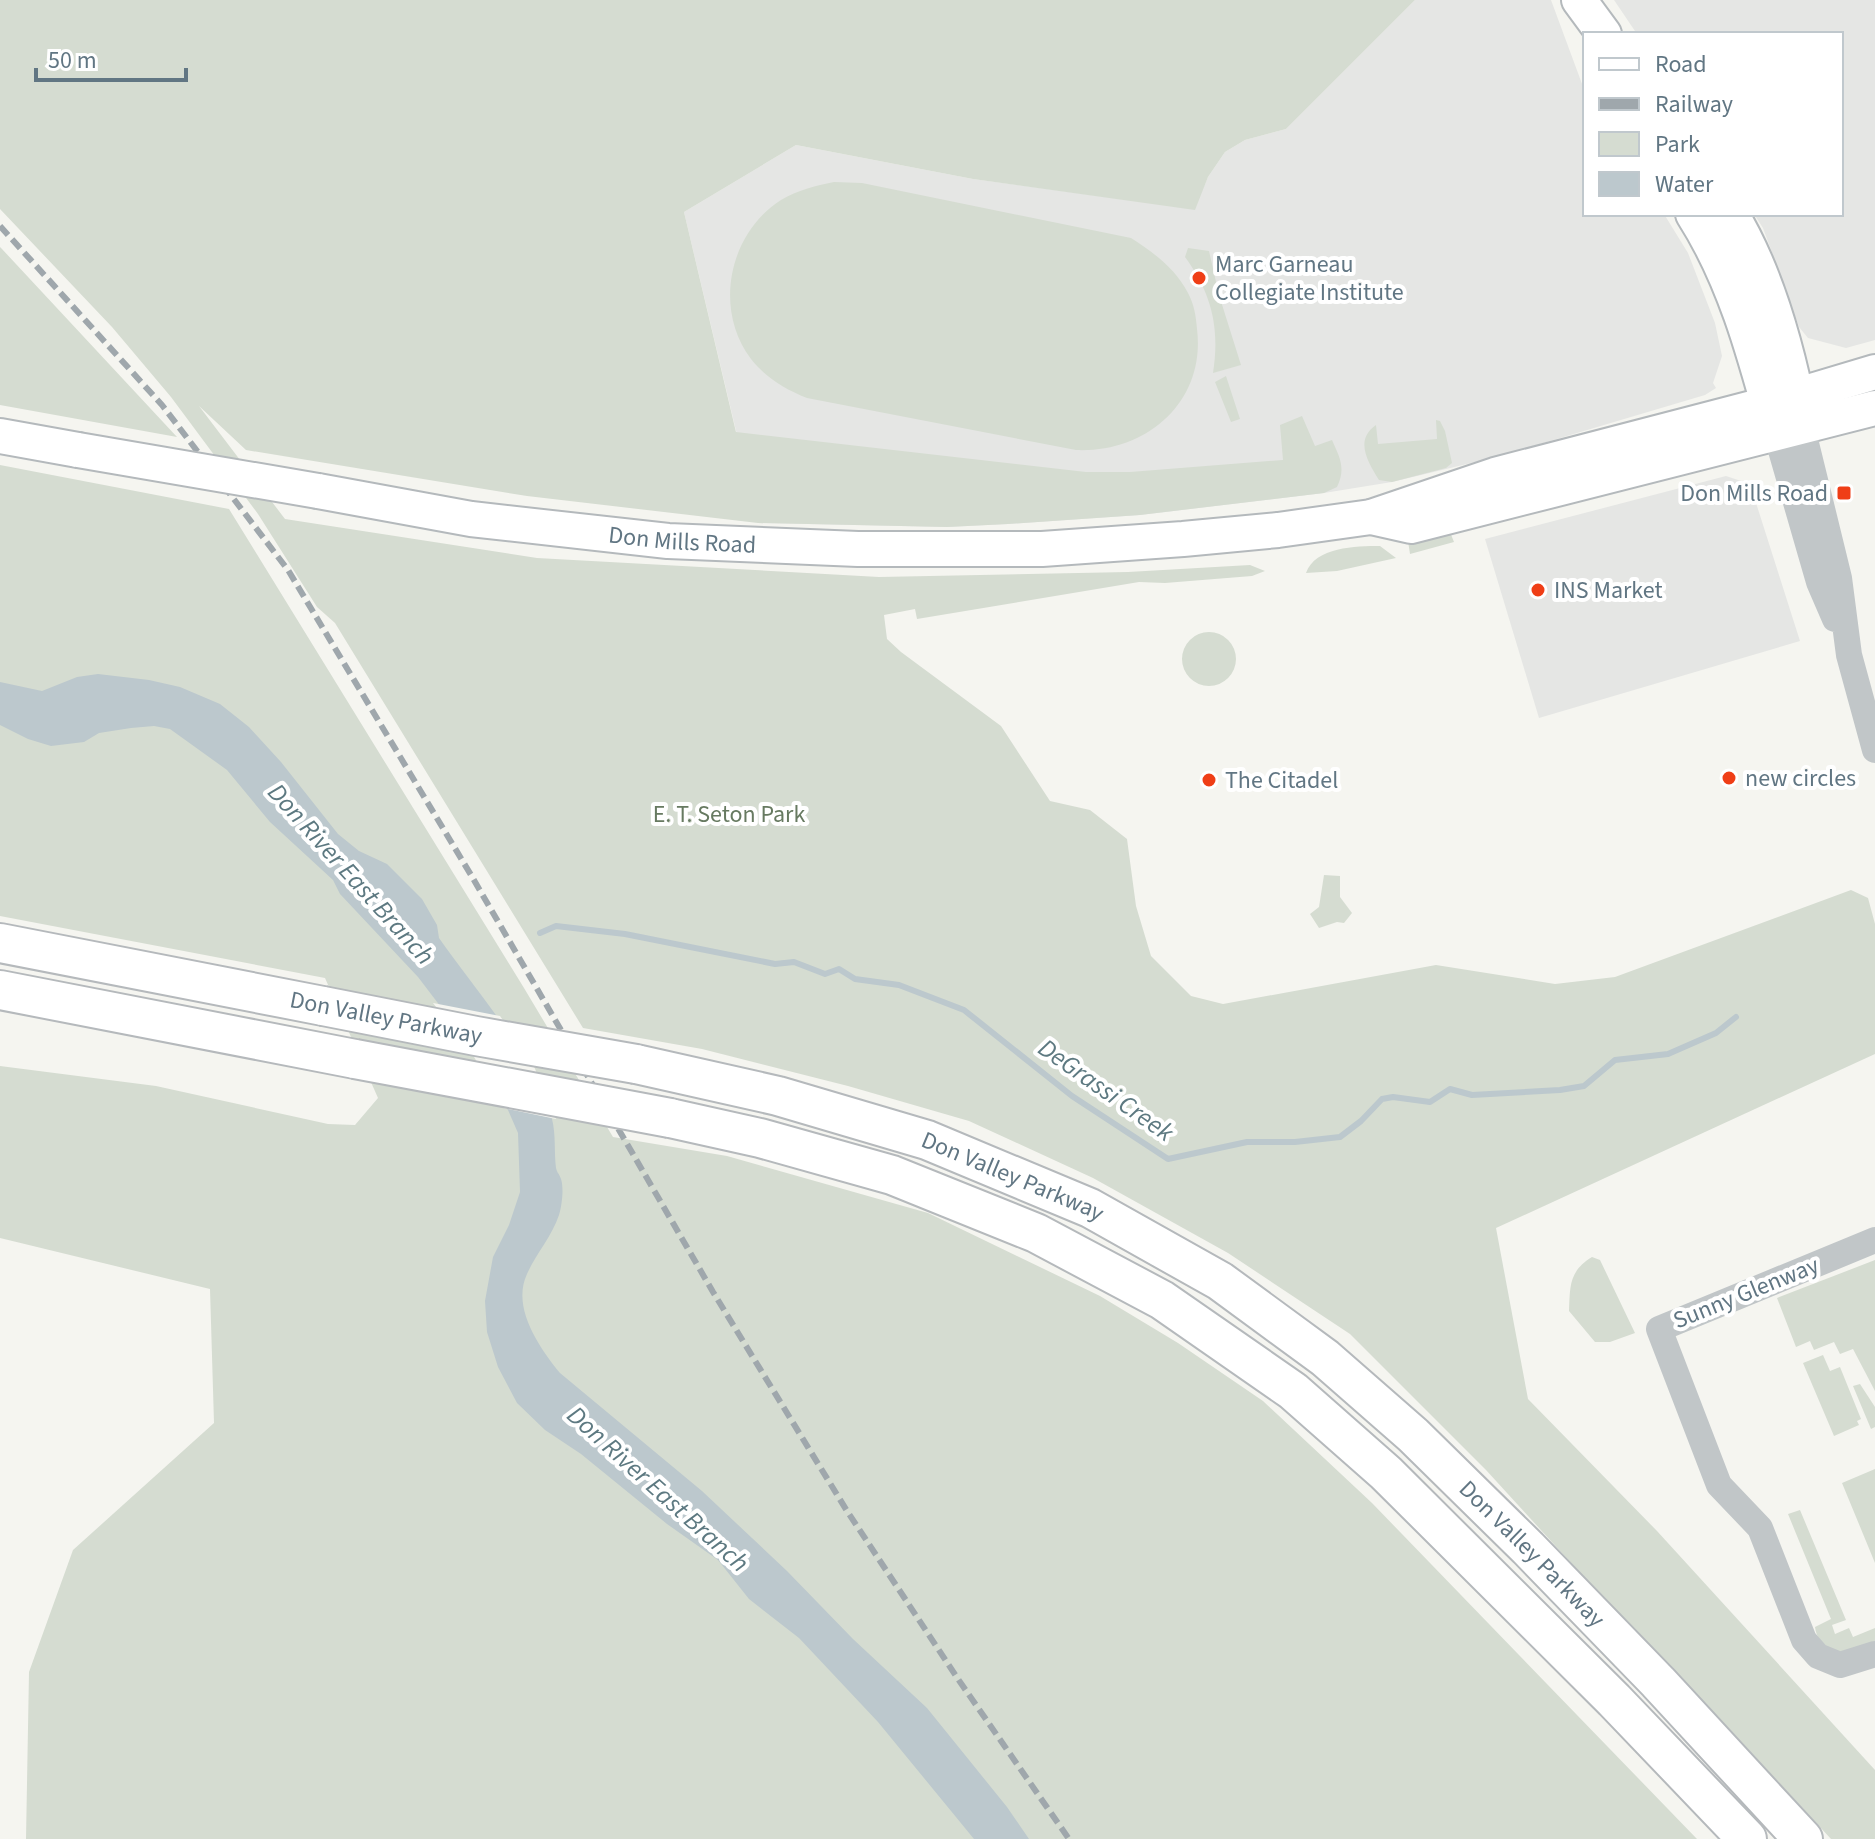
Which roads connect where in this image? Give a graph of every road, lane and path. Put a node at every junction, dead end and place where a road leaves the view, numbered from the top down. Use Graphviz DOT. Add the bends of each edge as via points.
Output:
graph roads {
  1 [pos="1578,0"];
  2 [pos="1589,32"];
  3 [pos="1602,32"];
  4 [pos="1694,216"];
  5 [pos="1732,216"];
  6 [pos="1875,372"];
  7 [pos="1875,408"];
  8 [pos="1786,415"];
  9 [pos="0,436"];
  10 [pos="1875,750"];
  11 [pos="0,943"];
  12 [pos="0,990"];
  13 [pos="1875,1240"];
  14 [pos="1875,1654"];
  15 [pos="1747,1839"];
  16 [pos="1803,1839"];
  1 -- 2 [label="main road"];
  1 -- 3 [label="main road"];
  4 -- 8 [label="main road"];
  5 -- 8 [label="main road" via="1768,297 1788,359"];
  6 -- 8 [label="main road, Don Mills Road"];
  7 -- 8 [label="main road, Don Mills Road"];
  8 -- 9 [label="main road, Don Mills Road, bridge" via="1411,526 1371,517 1265,532 1042,549 858,549 638,537 471,519"];
  8 -- 10 [label="street" via="1819,582 1848,648"];
  11 -- 16 [label="highway, Don Valley Parkway, bridge" via="778,1096 927,1140 1090,1208 1220,1281 1325,1358 1413,1435 1637,1659"];
  12 -- 15 [label="highway, Don Valley Parkway, bridge" via="760,1138 892,1175 1036,1233 1162,1300 1293,1391 1386,1473"];
  13 -- 14 [label="street, Sunny Glenway" via="1659,1329 1719,1485 1760,1528 1804,1640 1818,1656 1840,1665"];
}
